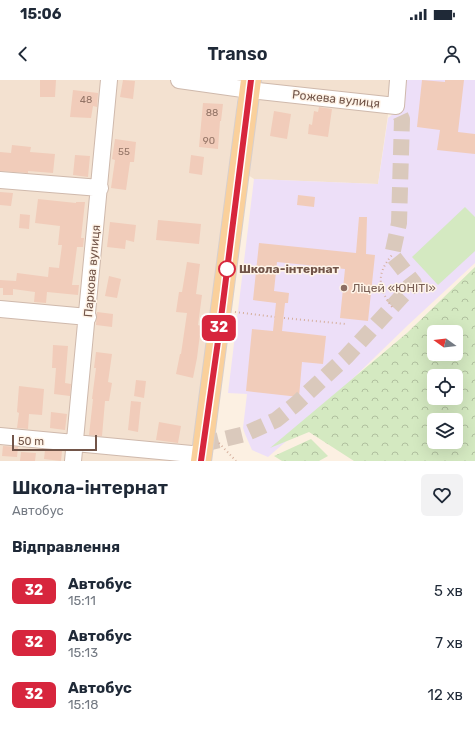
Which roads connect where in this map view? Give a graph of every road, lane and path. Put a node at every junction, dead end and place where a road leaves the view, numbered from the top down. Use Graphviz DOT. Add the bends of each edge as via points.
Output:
graph roads {
  1 [pos="110,80"];
  2 [pos="179,80"];
  3 [pos="398,80"];
  4 [pos="251,85"];
  5 [pos="0,180"];
  6 [pos="100,188"];
  7 [pos="392,255"];
  8 [pos="392,307"];
  9 [pos="0,309"];
  10 [pos="234,312"];
  11 [pos="275,316"];
  12 [pos="88,318"];
  13 [pos="284,318"];
  14 [pos="346,324"];
  15 [pos="0,436"];
  16 [pos="216,441"];
  17 [pos="76,444"];
  18 [pos="201,458"];
  19 [pos="74,461"];
  20 [pos="236,461"];
  1 -- 6 [label="street, Паркова вулиця"];
  2 -- 4 [label="street"];
  3 -- 4 [label="street, Рожева вулиця" via="396,106"];
  4 -- 18 [label="main road"];
  5 -- 6 [label="street"];
  6 -- 12 [label="street, Паркова вулиця"];
  7 -- 8 [label="path" via="385,264 381,283 384,296"];
  9 -- 12 [label="street"];
  10 -- 11 [label="path"];
  12 -- 17 [label="street, Паркова вулиця"];
  13 -- 14 [label="path"];
  15 -- 17 [label="street"];
  16 -- 20 [label="path"];
  17 -- 18 [label="street"];
  17 -- 19 [label="street, Паркова вулиця"];
}
